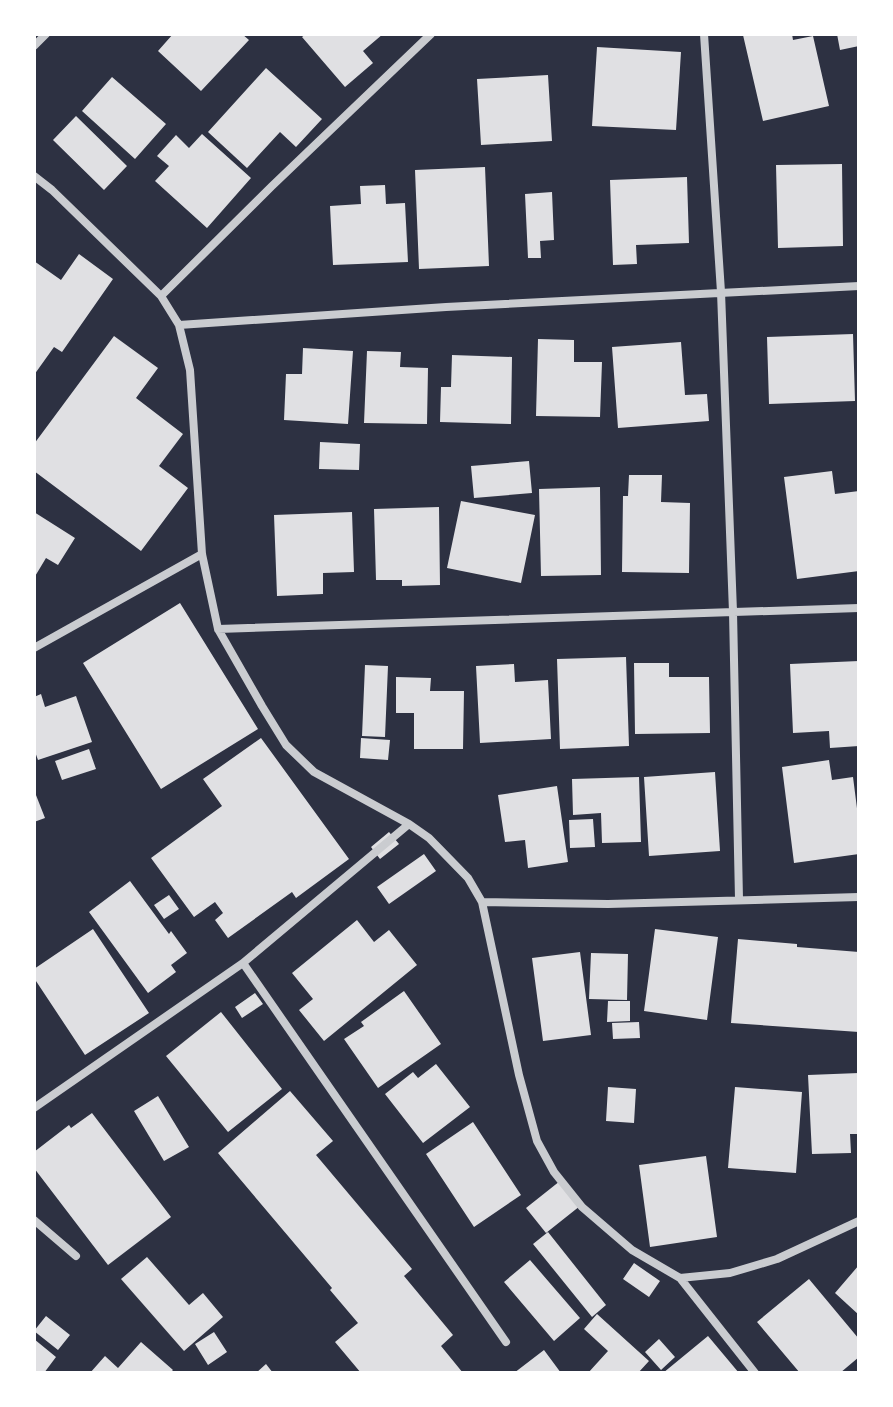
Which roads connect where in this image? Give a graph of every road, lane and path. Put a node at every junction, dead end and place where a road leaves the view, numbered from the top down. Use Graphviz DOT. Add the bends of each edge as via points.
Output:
graph roads {
  1 [pos="46,34"];
  2 [pos="431,34"];
  3 [pos="704,34"];
  4 [pos="34,46"];
  5 [pos="34,176"];
  6 [pos="859,286"];
  7 [pos="721,292"];
  8 [pos="161,296"];
  9 [pos="179,325"];
  10 [pos="202,554"];
  11 [pos="859,608"];
  12 [pos="733,612"];
  13 [pos="218,629"];
  14 [pos="34,648"];
  15 [pos="409,824"];
  16 [pos="859,897"];
  17 [pos="739,899"];
  18 [pos="482,902"];
  19 [pos="243,963"];
  20 [pos="34,1108"];
  21 [pos="34,1220"];
  22 [pos="859,1221"];
  23 [pos="76,1256"];
  24 [pos="680,1278"];
  25 [pos="506,1342"];
  26 [pos="755,1373"];
  1 -- 4 [label="street"];
  2 -- 8 [label="street"];
  3 -- 7 [label="street"];
  5 -- 8 [label="street"];
  6 -- 7 [label="street"];
  7 -- 9 [label="street"];
  7 -- 12 [label="street"];
  8 -- 9 [label="street"];
  9 -- 10 [label="street" via="190,370"];
  10 -- 13 [label="street"];
  10 -- 14 [label="street"];
  11 -- 12 [label="street"];
  12 -- 13 [label="street"];
  12 -- 17 [label="street"];
  13 -- 15 [label="street" via="286,745 314,772"];
  15 -- 18 [label="street" via="450,857"];
  15 -- 19 [label="street"];
  16 -- 17 [label="street"];
  17 -- 18 [label="street"];
  18 -- 24 [label="street" via="519,1075 548,1162 582,1207 632,1250"];
  19 -- 20 [label="street"];
  19 -- 25 [label="street"];
  21 -- 23 [label="street"];
  22 -- 24 [label="street" via="765,1262 730,1273"];
  24 -- 26 [label="street"];
}
